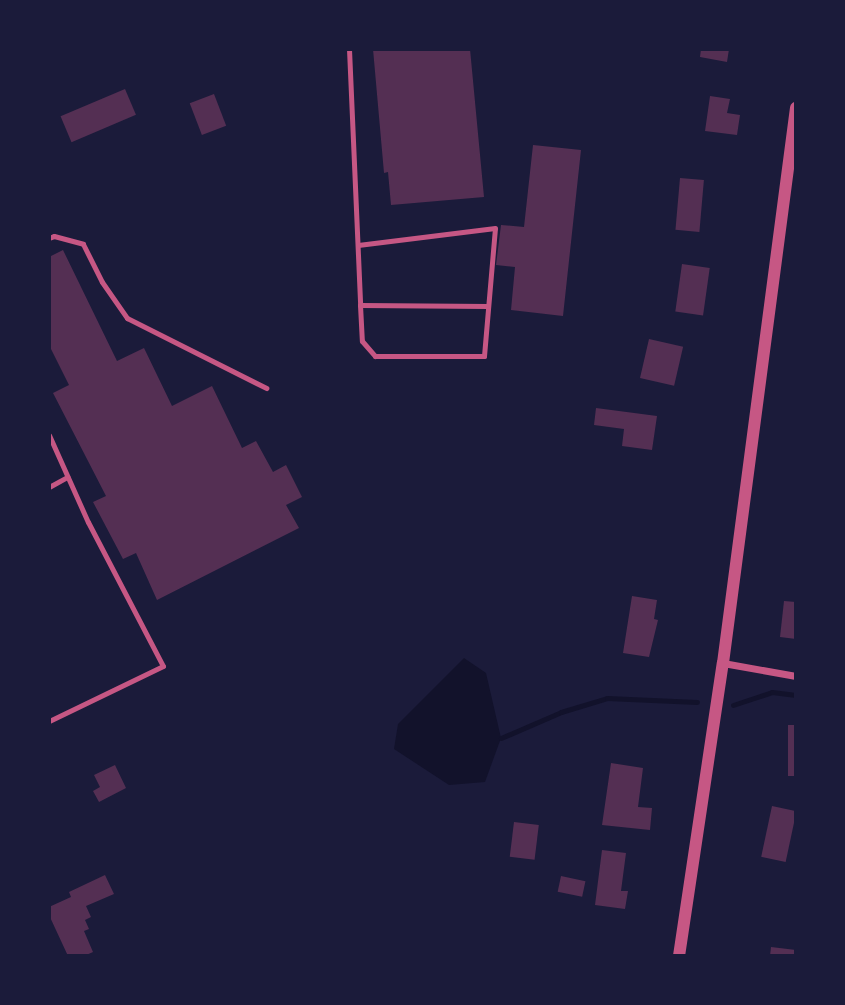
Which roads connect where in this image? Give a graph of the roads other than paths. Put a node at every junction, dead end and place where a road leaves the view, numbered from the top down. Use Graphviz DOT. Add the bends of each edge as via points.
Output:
graph roads {
  1 [pos="349,49"];
  2 [pos="796,108"];
  3 [pos="49,238"];
  4 [pos="358,244"];
  5 [pos="360,305"];
  6 [pos="488,306"];
  7 [pos="266,388"];
  8 [pos="49,435"];
  9 [pos="67,478"];
  10 [pos="49,487"];
  11 [pos="723,663"];
  12 [pos="796,676"];
  13 [pos="49,722"];
  14 [pos="679,956"];
  1 -- 4 [label="lane"];
  2 -- 11 [label="street"];
  3 -- 7 [label="lane" via="83,244 127,318"];
  4 -- 5 [label="lane"];
  4 -- 6 [label="lane" via="495,228"];
  5 -- 6 [label="lane"];
  5 -- 6 [label="lane" via="362,341 375,356 484,356"];
  8 -- 9 [label="lane"];
  9 -- 10 [label="lane"];
  9 -- 13 [label="lane" via="163,666"];
  11 -- 12 [label="street"];
  11 -- 14 [label="street"];
}
